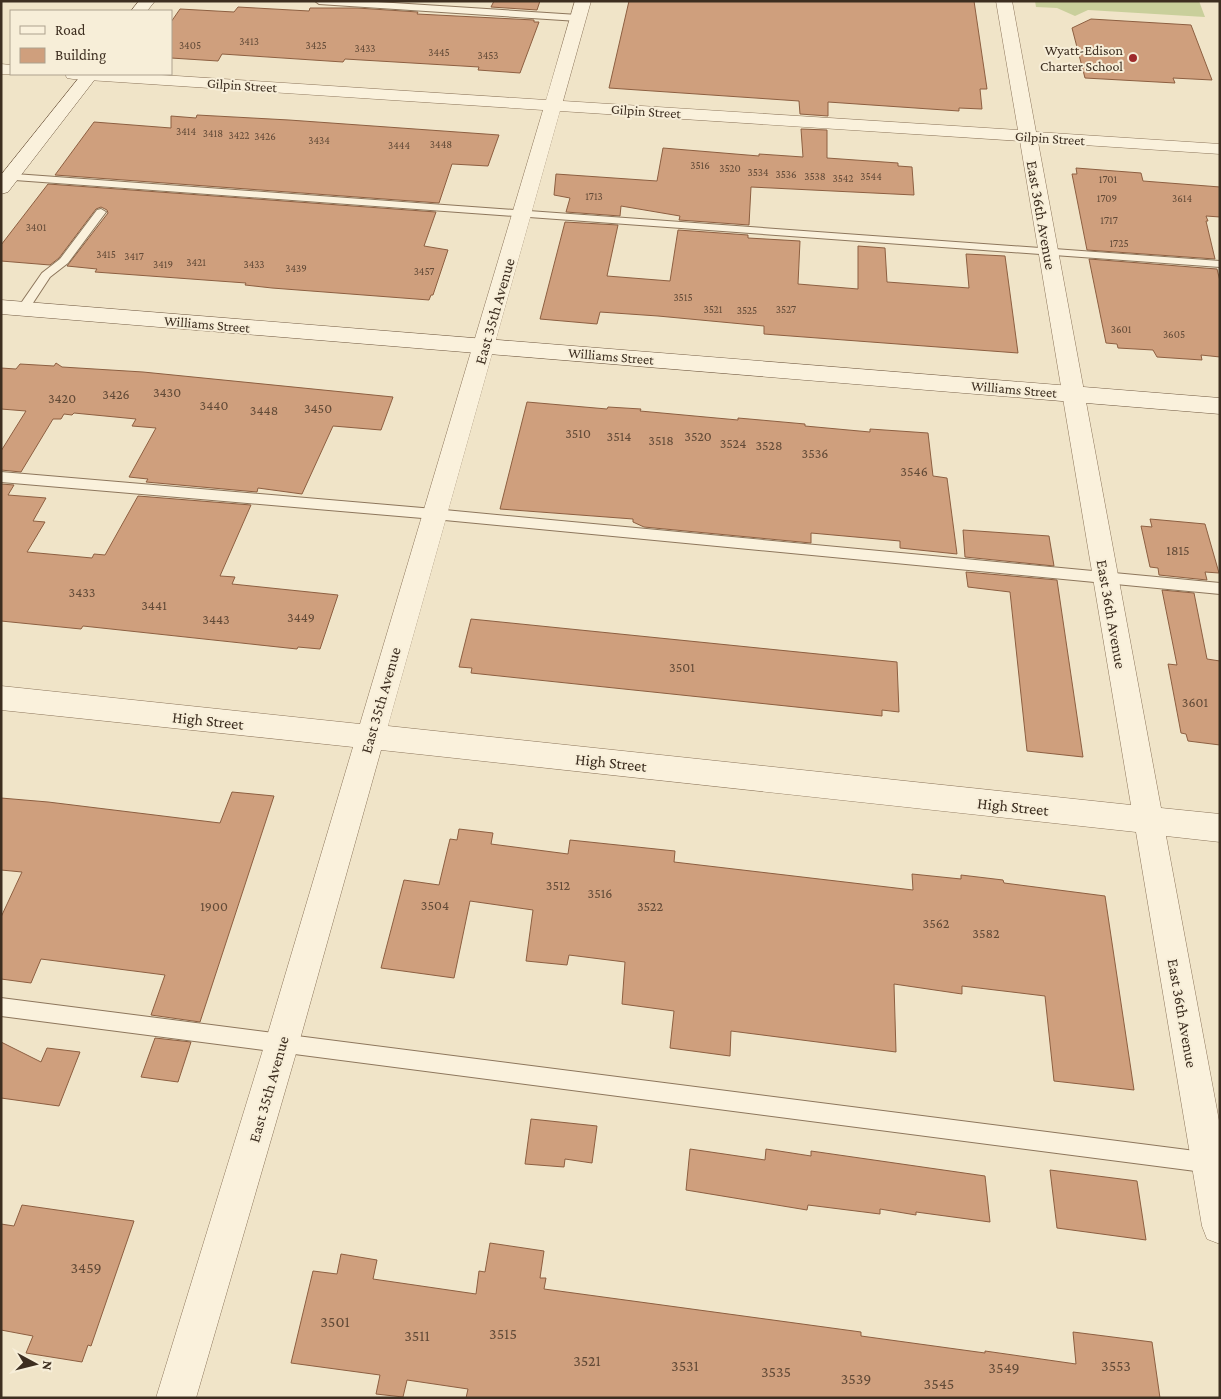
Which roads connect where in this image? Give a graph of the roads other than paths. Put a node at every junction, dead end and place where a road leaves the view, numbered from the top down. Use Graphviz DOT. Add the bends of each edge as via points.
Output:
graph roads {
  1 [pos="318,1"];
  2 [pos="1004,1"];
  3 [pos="580,9"];
  4 [pos="83,75"];
  5 [pos="99,75"];
  6 [pos="552,105"];
  7 [pos="1028,137"];
  8 [pos="1220,149"];
  9 [pos="4,180"];
  10 [pos="101,212"];
  11 [pos="522,213"];
  12 [pos="1048,252"];
  13 [pos="1220,264"];
  14 [pos="1,307"];
  15 [pos="23,309"];
  16 [pos="484,346"];
  17 [pos="1072,394"];
  18 [pos="1220,406"];
  19 [pos="1,477"];
  20 [pos="434,514"];
  21 [pos="1106,578"];
  22 [pos="1220,589"];
  23 [pos="1,698"];
  24 [pos="369,736"];
  25 [pos="1149,820"];
  26 [pos="1220,828"];
  27 [pos="1,1007"];
  28 [pos="282,1043"];
  29 [pos="1214,1163"];
  30 [pos="1220,1226"];
  31 [pos="176,1398"];
  1 -- 3 [label="lane"];
  2 -- 7 [label="street, East 36th Avenue"];
  3 -- 6 [label="street, East 35th Avenue"];
  4 -- 9 [label="street"];
  5 -- 6 [label="street, Gilpin Street"];
  6 -- 7 [label="street, Gilpin Street"];
  6 -- 11 [label="street, East 35th Avenue"];
  7 -- 8 [label="street, Gilpin Street"];
  7 -- 12 [label="street, East 36th Avenue"];
  9 -- 11 [label="lane"];
  10 -- 15 [label="lane" via="64,261 46,275"];
  11 -- 12 [label="lane"];
  11 -- 16 [label="street, East 35th Avenue"];
  12 -- 13 [label="lane"];
  12 -- 17 [label="street, East 36th Avenue"];
  14 -- 15 [label="street, Williams Street"];
  15 -- 16 [label="street, Williams Street"];
  16 -- 17 [label="street, Williams Street"];
  16 -- 20 [label="street, East 35th Avenue"];
  17 -- 18 [label="street, Williams Street"];
  17 -- 21 [label="street, East 36th Avenue"];
  19 -- 20 [label="lane"];
  20 -- 21 [label="lane"];
  20 -- 24 [label="street, East 35th Avenue"];
  21 -- 22 [label="lane"];
  21 -- 25 [label="street, East 36th Avenue"];
  23 -- 24 [label="street, High Street"];
  24 -- 25 [label="street, High Street"];
  24 -- 28 [label="street, East 35th Avenue"];
  25 -- 26 [label="street, High Street"];
  25 -- 29 [label="street, East 36th Avenue"];
  27 -- 28 [label="lane"];
  28 -- 29 [label="lane"];
  28 -- 31 [label="street, East 35th Avenue"];
  29 -- 30 [label="street, East 36th Avenue"];
}
